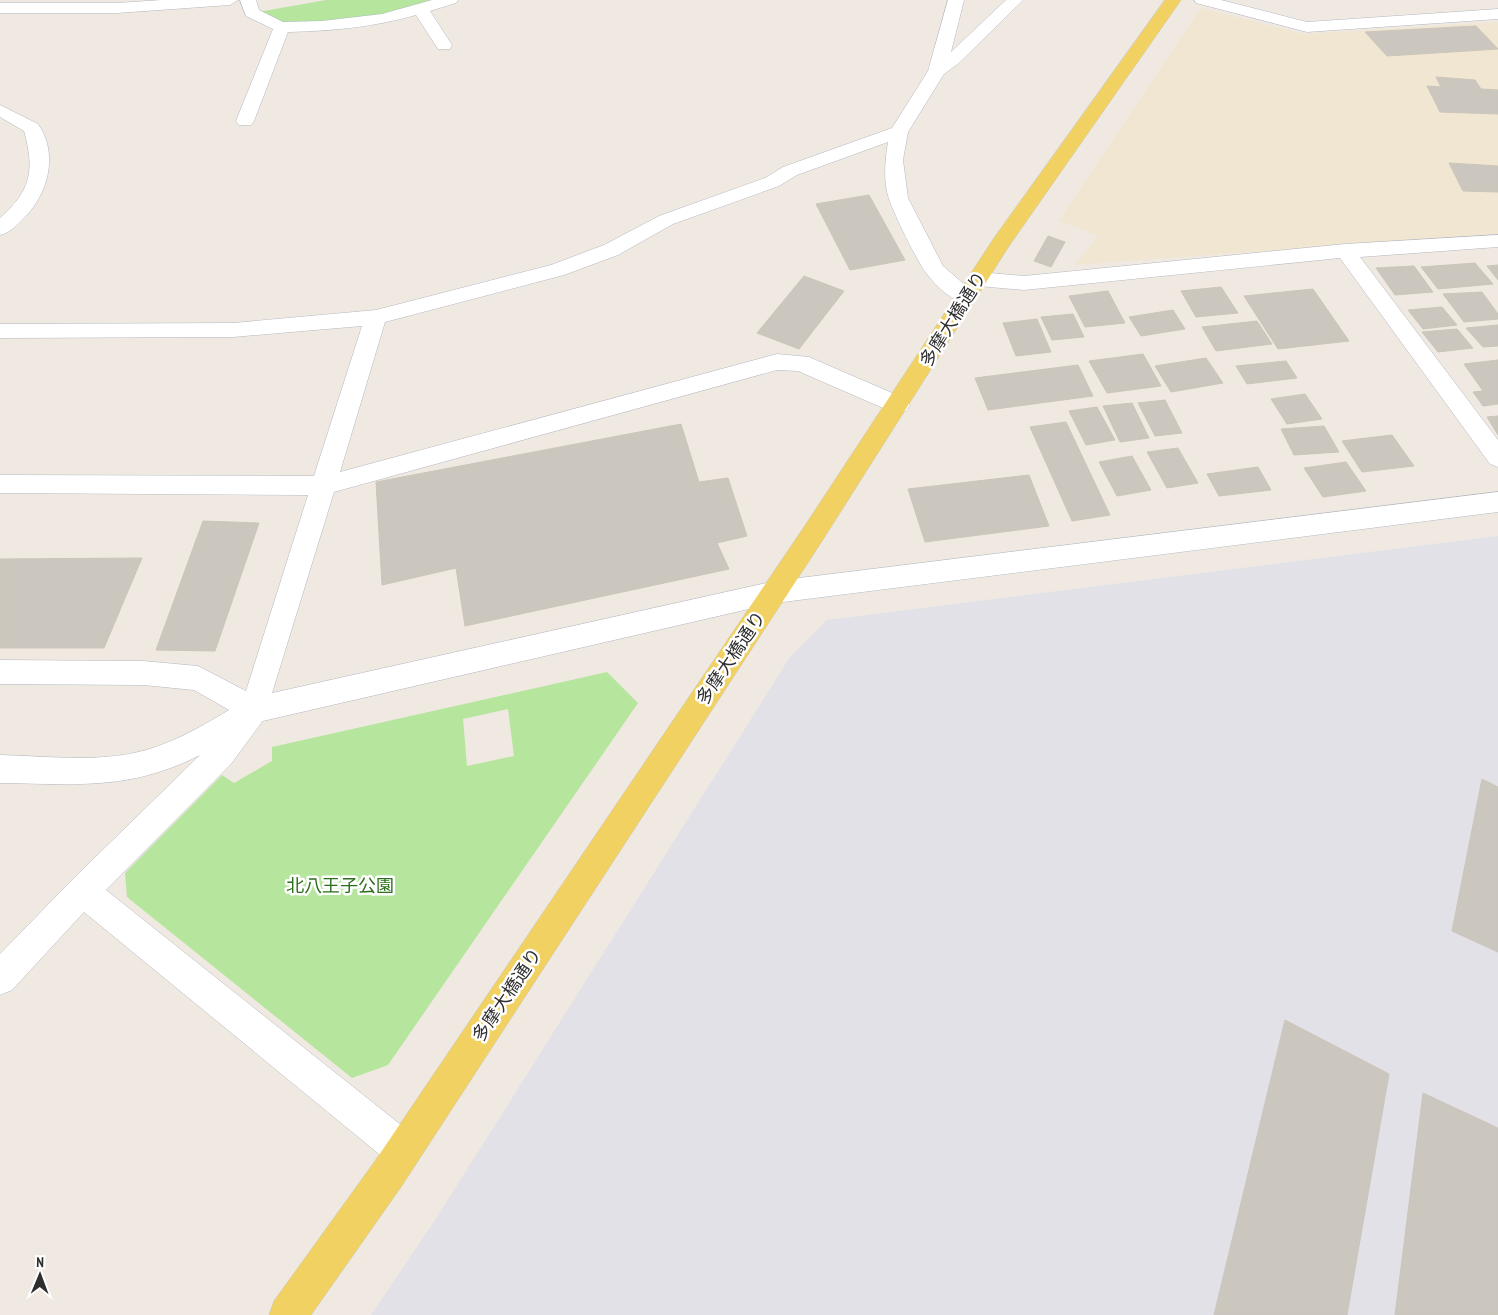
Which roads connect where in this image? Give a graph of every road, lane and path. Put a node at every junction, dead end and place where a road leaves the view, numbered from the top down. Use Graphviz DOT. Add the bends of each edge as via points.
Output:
graph roads {
  1 [pos="230,0"];
  2 [pos="248,0"];
  3 [pos="450,0"];
  4 [pos="956,0"];
  5 [pos="1016,0"];
  6 [pos="1174,0"];
  7 [pos="1202,0"];
  8 [pos="0,8"];
  9 [pos="420,8"];
  10 [pos="1498,14"];
  11 [pos="282,27"];
  12 [pos="444,45"];
  13 [pos="936,71"];
  14 [pos="0,110"];
  15 [pos="245,121"];
  16 [pos="899,132"];
  17 [pos="0,229"];
  18 [pos="1498,241"];
  19 [pos="1345,251"];
  20 [pos="972,288"];
  21 [pos="376,317"];
  22 [pos="0,331"];
  23 [pos="898,405"];
  24 [pos="1498,458"];
  25 [pos="0,484"];
  26 [pos="323,486"];
  27 [pos="1498,502"];
  28 [pos="775,592"];
  29 [pos="0,672"];
  30 [pos="254,710"];
  31 [pos="0,769"];
  32 [pos="83,891"];
  33 [pos="0,978"];
  34 [pos="404,1150"];
  35 [pos="288,1315"];
  1 -- 8 [label="street" via="117,8"];
  2 -- 11 [label="street" via="252,13"];
  3 -- 9 [label="street"];
  4 -- 13 [label="street"];
  5 -- 13 [label="street"];
  6 -- 20 [label="main road, 多摩大橋通り"];
  7 -- 10 [label="street" via="1307,27 1393,13"];
  9 -- 11 [label="street" via="383,19"];
  9 -- 12 [label="street"];
  11 -- 15 [label="street"];
  13 -- 16 [label="street"];
  14 -- 17 [label="street" via="32,128 41,161 31,200"];
  16 -- 20 [label="street" via="894,160 898,198 935,270"];
  16 -- 21 [label="street" via="666,220 611,250 566,266"];
  18 -- 19 [label="street"];
  19 -- 20 [label="street"];
  19 -- 24 [label="street"];
  20 -- 23 [label="main road, 多摩大橋通り"];
  21 -- 22 [label="street" via="233,330"];
  21 -- 26 [label="street"];
  23 -- 26 [label="street" via="801,363 778,362"];
  23 -- 28 [label="main road, 多摩大橋通り"];
  25 -- 26 [label="street"];
  26 -- 30 [label="street"];
  27 -- 28 [label="street"];
  28 -- 30 [label="street"];
  28 -- 34 [label="main road, 多摩大橋通り"];
  29 -- 30 [label="street" via="142,673 198,678"];
  30 -- 31 [label="street" via="197,744 119,769"];
  30 -- 32 [label="street" via="221,755"];
  32 -- 33 [label="street"];
  32 -- 34 [label="street"];
  34 -- 35 [label="main road, 多摩大橋通り"];
}
